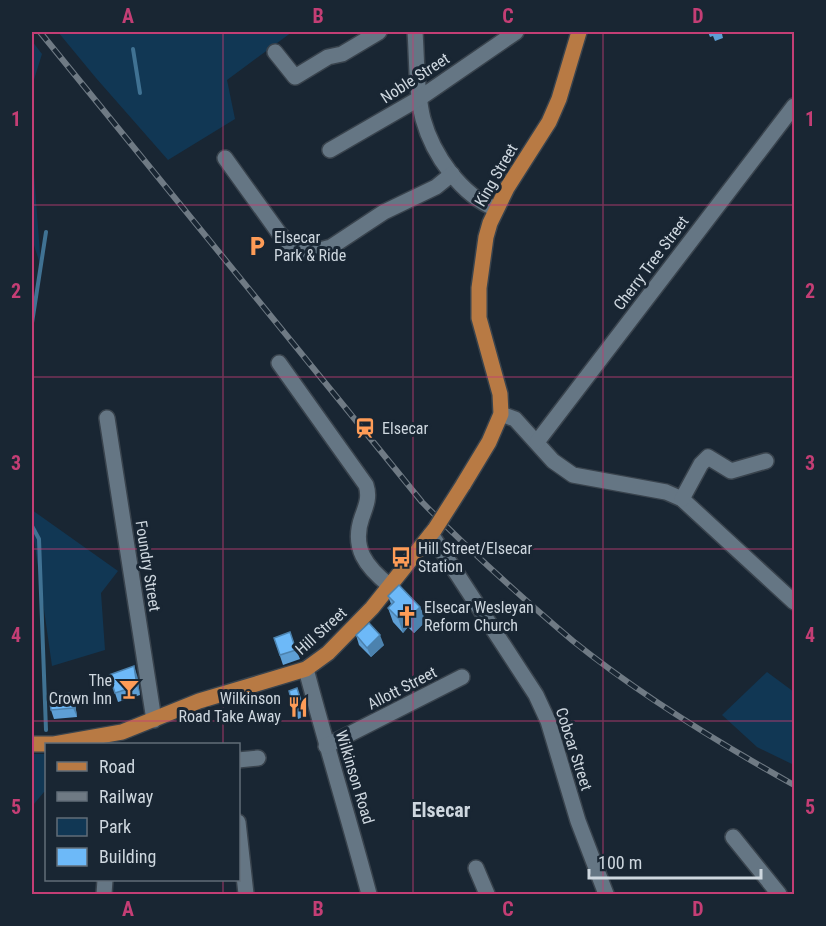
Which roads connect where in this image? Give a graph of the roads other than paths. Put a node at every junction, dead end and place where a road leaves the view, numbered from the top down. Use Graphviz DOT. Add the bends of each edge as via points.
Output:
graph roads {
  1 [pos="380,32"];
  2 [pos="415,32"];
  3 [pos="516,32"];
  4 [pos="579,32"];
  5 [pos="275,52"];
  6 [pos="420,98"];
  7 [pos="795,106"];
  8 [pos="330,150"];
  9 [pos="225,158"];
  10 [pos="452,174"];
  11 [pos="496,209"];
  12 [pos="279,363"];
  13 [pos="501,414"];
  14 [pos="107,418"];
  15 [pos="537,442"];
  16 [pos="766,461"];
  17 [pos="682,499"];
  18 [pos="433,531"];
  19 [pos="390,586"];
  20 [pos="795,602"];
  21 [pos="306,669"];
  22 [pos="462,677"];
  23 [pos="153,720"];
  24 [pos="122,738"];
  25 [pos="65,743"];
  26 [pos="326,746"];
  27 [pos="258,758"];
  28 [pos="240,760"];
  29 [pos="733,837"];
  30 [pos="240,840"];
  31 [pos="476,868"];
  32 [pos="246,894"];
  33 [pos="369,894"];
  34 [pos="487,894"];
  35 [pos="606,894"];
  36 [pos="779,894"];
  1 -- 5 [label="street" via="295,77"];
  2 -- 6 [label="street"];
  3 -- 6 [label="street, Noble Street"];
  4 -- 11 [label="main road, King Street" via="549,122"];
  6 -- 8 [label="street, Noble Street"];
  6 -- 10 [label="street" via="429,134"];
  7 -- 15 [label="street, Cherry Tree Street"];
  9 -- 10 [label="street" via="279,233 304,250 331,247"];
  10 -- 11 [label="street" via="477,198"];
  11 -- 13 [label="main road, King Street" via="486,237 478,303 500,394"];
  12 -- 19 [label="street" via="366,485 368,499 358,546 369,567"];
  13 -- 15 [label="street" via="515,419"];
  13 -- 18 [label="main road, Hill Street, bridge" via="494,433"];
  14 -- 23 [label="street, Foundry Street"];
  15 -- 17 [label="street" via="553,461 573,475 666,492"];
  16 -- 17 [label="street" via="731,471 708,457"];
  17 -- 20 [label="street"];
  18 -- 19 [label="main road, Hill Street"];
  18 -- 35 [label="street, Cobcar Street" via="536,695"];
  19 -- 21 [label="main road, Hill Street" via="328,653"];
  21 -- 23 [label="main road, Hill Street" via="199,701"];
  21 -- 26 [label="street, Wilkinson Road"];
  22 -- 26 [label="street, Allott Street"];
  23 -- 24 [label="main road, Hill Street"];
  24 -- 25 [label="main road, Hill Street"];
  26 -- 33 [label="street, Wilkinson Road"];
  27 -- 28 [label="street"];
  29 -- 36 [label="street"];
  30 -- 32 [label="street"];
  31 -- 34 [label="street"];
}
